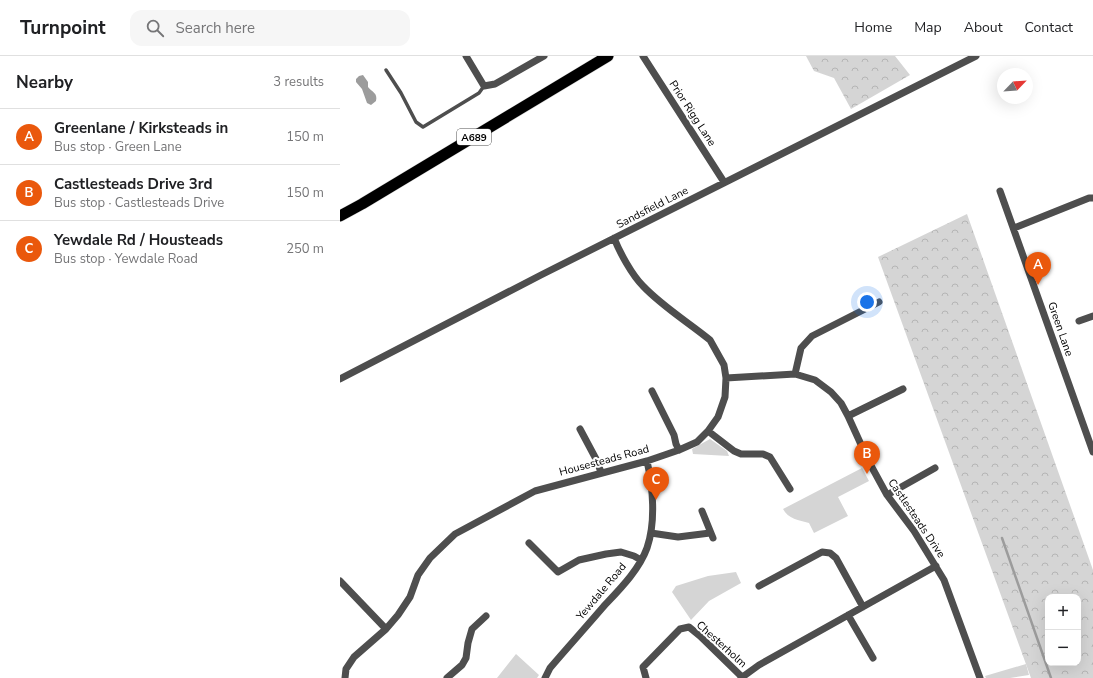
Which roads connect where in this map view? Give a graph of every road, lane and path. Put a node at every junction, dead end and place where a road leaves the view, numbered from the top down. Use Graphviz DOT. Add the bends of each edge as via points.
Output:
graph roads {
  1 [pos="466,56"];
  2 [pos="544,56"];
  3 [pos="608,56"];
  4 [pos="644,56"];
  5 [pos="976,56"];
  6 [pos="386,70"];
  7 [pos="484,86"];
  8 [pos="724,182"];
  9 [pos="1000,191"];
  10 [pos="1093,198"];
  11 [pos="340,216"];
  12 [pos="1014,228"];
  13 [pos="614,238"];
  14 [pos="879,302"];
  15 [pos="1093,316"];
  16 [pos="1079,321"];
  17 [pos="795,374"];
  18 [pos="726,378"];
  19 [pos="340,379"];
  20 [pos="902,389"];
  21 [pos="652,391"];
  22 [pos="848,416"];
  23 [pos="580,430"];
  24 [pos="708,431"];
  25 [pos="679,450"];
  26 [pos="1093,452"];
  27 [pos="647,461"];
  28 [pos="935,468"];
  29 [pos="601,472"];
  30 [pos="790,489"];
  31 [pos="887,495"];
  32 [pos="702,511"];
  33 [pos="651,533"];
  34 [pos="529,543"];
  35 [pos="641,560"];
  36 [pos="936,566"];
  37 [pos="340,581"];
  38 [pos="759,586"];
  39 [pos="862,607"];
  40 [pos="848,615"];
  41 [pos="486,616"];
  42 [pos="386,629"];
  43 [pos="873,658"];
  44 [pos="742,677"];
  45 [pos="345,678"];
  46 [pos="447,678"];
  47 [pos="545,678"];
  48 [pos="646,678"];
  49 [pos="980,678"];
  1 -- 7 [label="street"];
  2 -- 7 [label="street" via="495,84"];
  3 -- 11 [label="highway, A689"];
  4 -- 8 [label="street, Prior Rigg Lane"];
  5 -- 8 [label="street, Sandsfield Lane"];
  6 -- 7 [label="lane" via="416,122 423,127 479,93"];
  8 -- 13 [label="street, Sandsfield Lane"];
  9 -- 12 [label="street, Green Lane"];
  10 -- 12 [label="street"];
  12 -- 26 [label="street, Green Lane"];
  13 -- 18 [label="street, Housesteads Road" via="642,285 710,340 724,365"];
  13 -- 19 [label="street, Sandsfield Lane"];
  14 -- 17 [label="street" via="812,336 801,348"];
  15 -- 16 [label="street"];
  17 -- 18 [label="street, Castlesteads Drive"];
  17 -- 22 [label="street, Castlesteads Drive" via="815,380 831,392"];
  18 -- 24 [label="street, Housesteads Road" via="725,397 718,417"];
  20 -- 22 [label="street"];
  21 -- 25 [label="street"];
  22 -- 31 [label="street, Castlesteads Drive"];
  23 -- 29 [label="street"];
  24 -- 25 [label="street, Housesteads Road" via="696,442"];
  24 -- 30 [label="street" via="734,451 741,454 763,454 770,458"];
  25 -- 27 [label="street, Housesteads Road"];
  27 -- 29 [label="street, Housesteads Road"];
  27 -- 33 [label="street, Yewdale Road" via="651,477"];
  28 -- 31 [label="street"];
  29 -- 42 [label="street, Housesteads Road" via="535,491 455,534 430,558 418,575 410,597"];
  31 -- 36 [label="street, Castlesteads Drive"];
  32 -- 33 [label="street" via="712,536 678,537"];
  33 -- 35 [label="street, Yewdale Road"];
  34 -- 35 [label="street" via="558,572 579,560 606,554 621,552"];
  35 -- 47 [label="street, Yewdale Road" via="629,578 550,668"];
  36 -- 39 [label="street, Chesterholm"];
  36 -- 49 [label="street, Castlesteads Drive" via="944,580"];
  37 -- 42 [label="street"];
  38 -- 39 [label="street" via="822,552 830,553 836,558"];
  39 -- 40 [label="street, Chesterholm"];
  40 -- 43 [label="street"];
  40 -- 44 [label="street, Chesterholm"];
  41 -- 46 [label="street" via="472,629 464,662"];
  42 -- 45 [label="street, Housesteads Road" via="354,658 346,669"];
  44 -- 48 [label="street, Chesterholm" via="700,636 688,628 680,629 643,667"];
}
